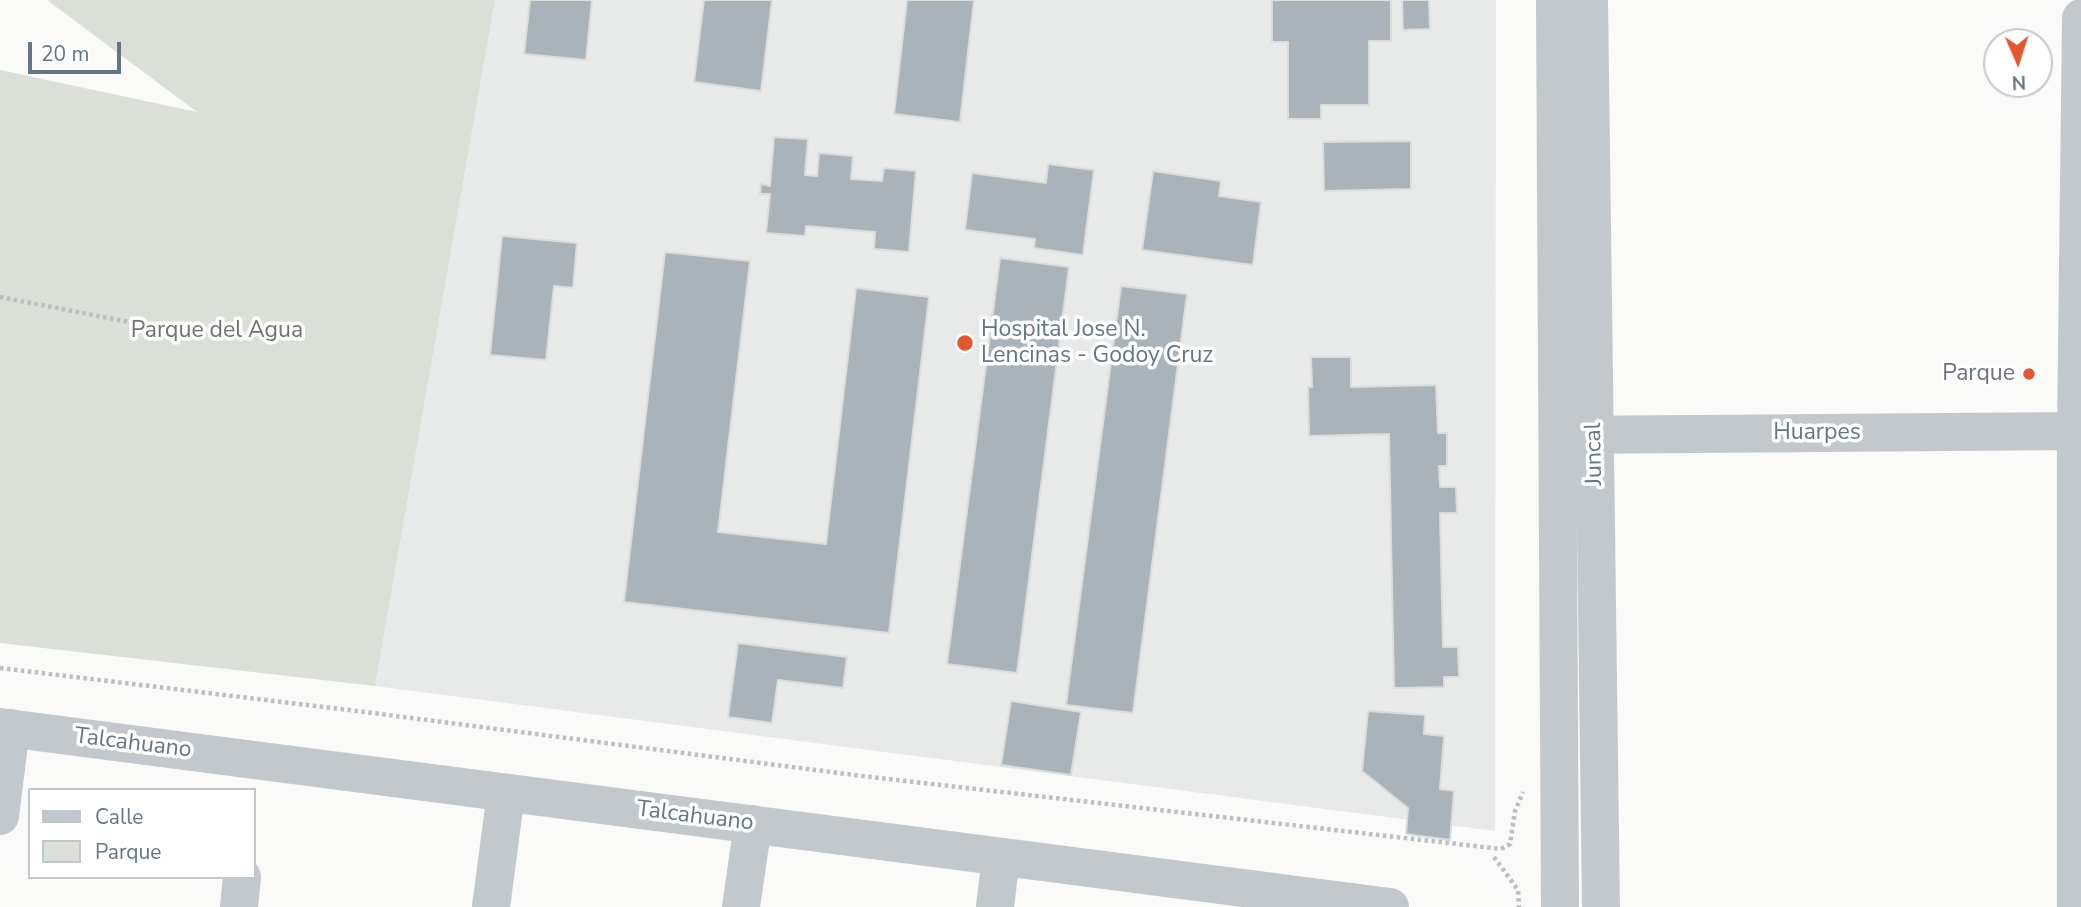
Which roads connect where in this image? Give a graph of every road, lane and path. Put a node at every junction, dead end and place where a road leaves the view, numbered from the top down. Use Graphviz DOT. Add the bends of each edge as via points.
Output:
graph roads {
  1 [pos="1555,0"];
  2 [pos="1589,0"];
  3 [pos="2081,18"];
  4 [pos="2080,288"];
  5 [pos="0,297"];
  6 [pos="155,327"];
  7 [pos="2076,431"];
  8 [pos="1594,434"];
  9 [pos="1557,435"];
  10 [pos="2079,634"];
  11 [pos="0,668"];
  12 [pos="6,728"];
  13 [pos="254,775"];
  14 [pos="1524,789"];
  15 [pos="506,793"];
  16 [pos="0,816"];
  17 [pos="753,824"];
  18 [pos="1001,857"];
  19 [pos="1494,857"];
  20 [pos="242,879"];
  21 [pos="1249,898"];
  22 [pos="239,907"];
  23 [pos="491,907"];
  24 [pos="741,907"];
  25 [pos="995,907"];
  26 [pos="1390,907"];
  27 [pos="1519,907"];
  28 [pos="1560,907"];
  29 [pos="1601,907"];
  30 [pos="2076,907"];
  1 -- 9 [label="street, Juncal"];
  2 -- 8 [label="street, Juncal"];
  3 -- 4 [label="street"];
  4 -- 7 [label="street"];
  5 -- 6 [label="path"];
  7 -- 8 [label="street, Huarpes"];
  7 -- 10 [label="street"];
  8 -- 9 [label="street, Huarpes"];
  8 -- 29 [label="street, Juncal"];
  9 -- 28 [label="street, Juncal"];
  10 -- 30 [label="street"];
  11 -- 14 [label="path" via="862,776 1501,849 1510,844"];
  12 -- 13 [label="street, Talcahuano"];
  12 -- 16 [label="street"];
  13 -- 15 [label="street, Talcahuano"];
  15 -- 17 [label="street, Talcahuano"];
  15 -- 23 [label="street"];
  17 -- 18 [label="street, Talcahuano"];
  17 -- 24 [label="street"];
  18 -- 21 [label="street, Talcahuano"];
  18 -- 25 [label="street"];
  19 -- 27 [label="path" via="1518,890"];
  20 -- 22 [label="street"];
  21 -- 26 [label="street, Talcahuano"];
}
